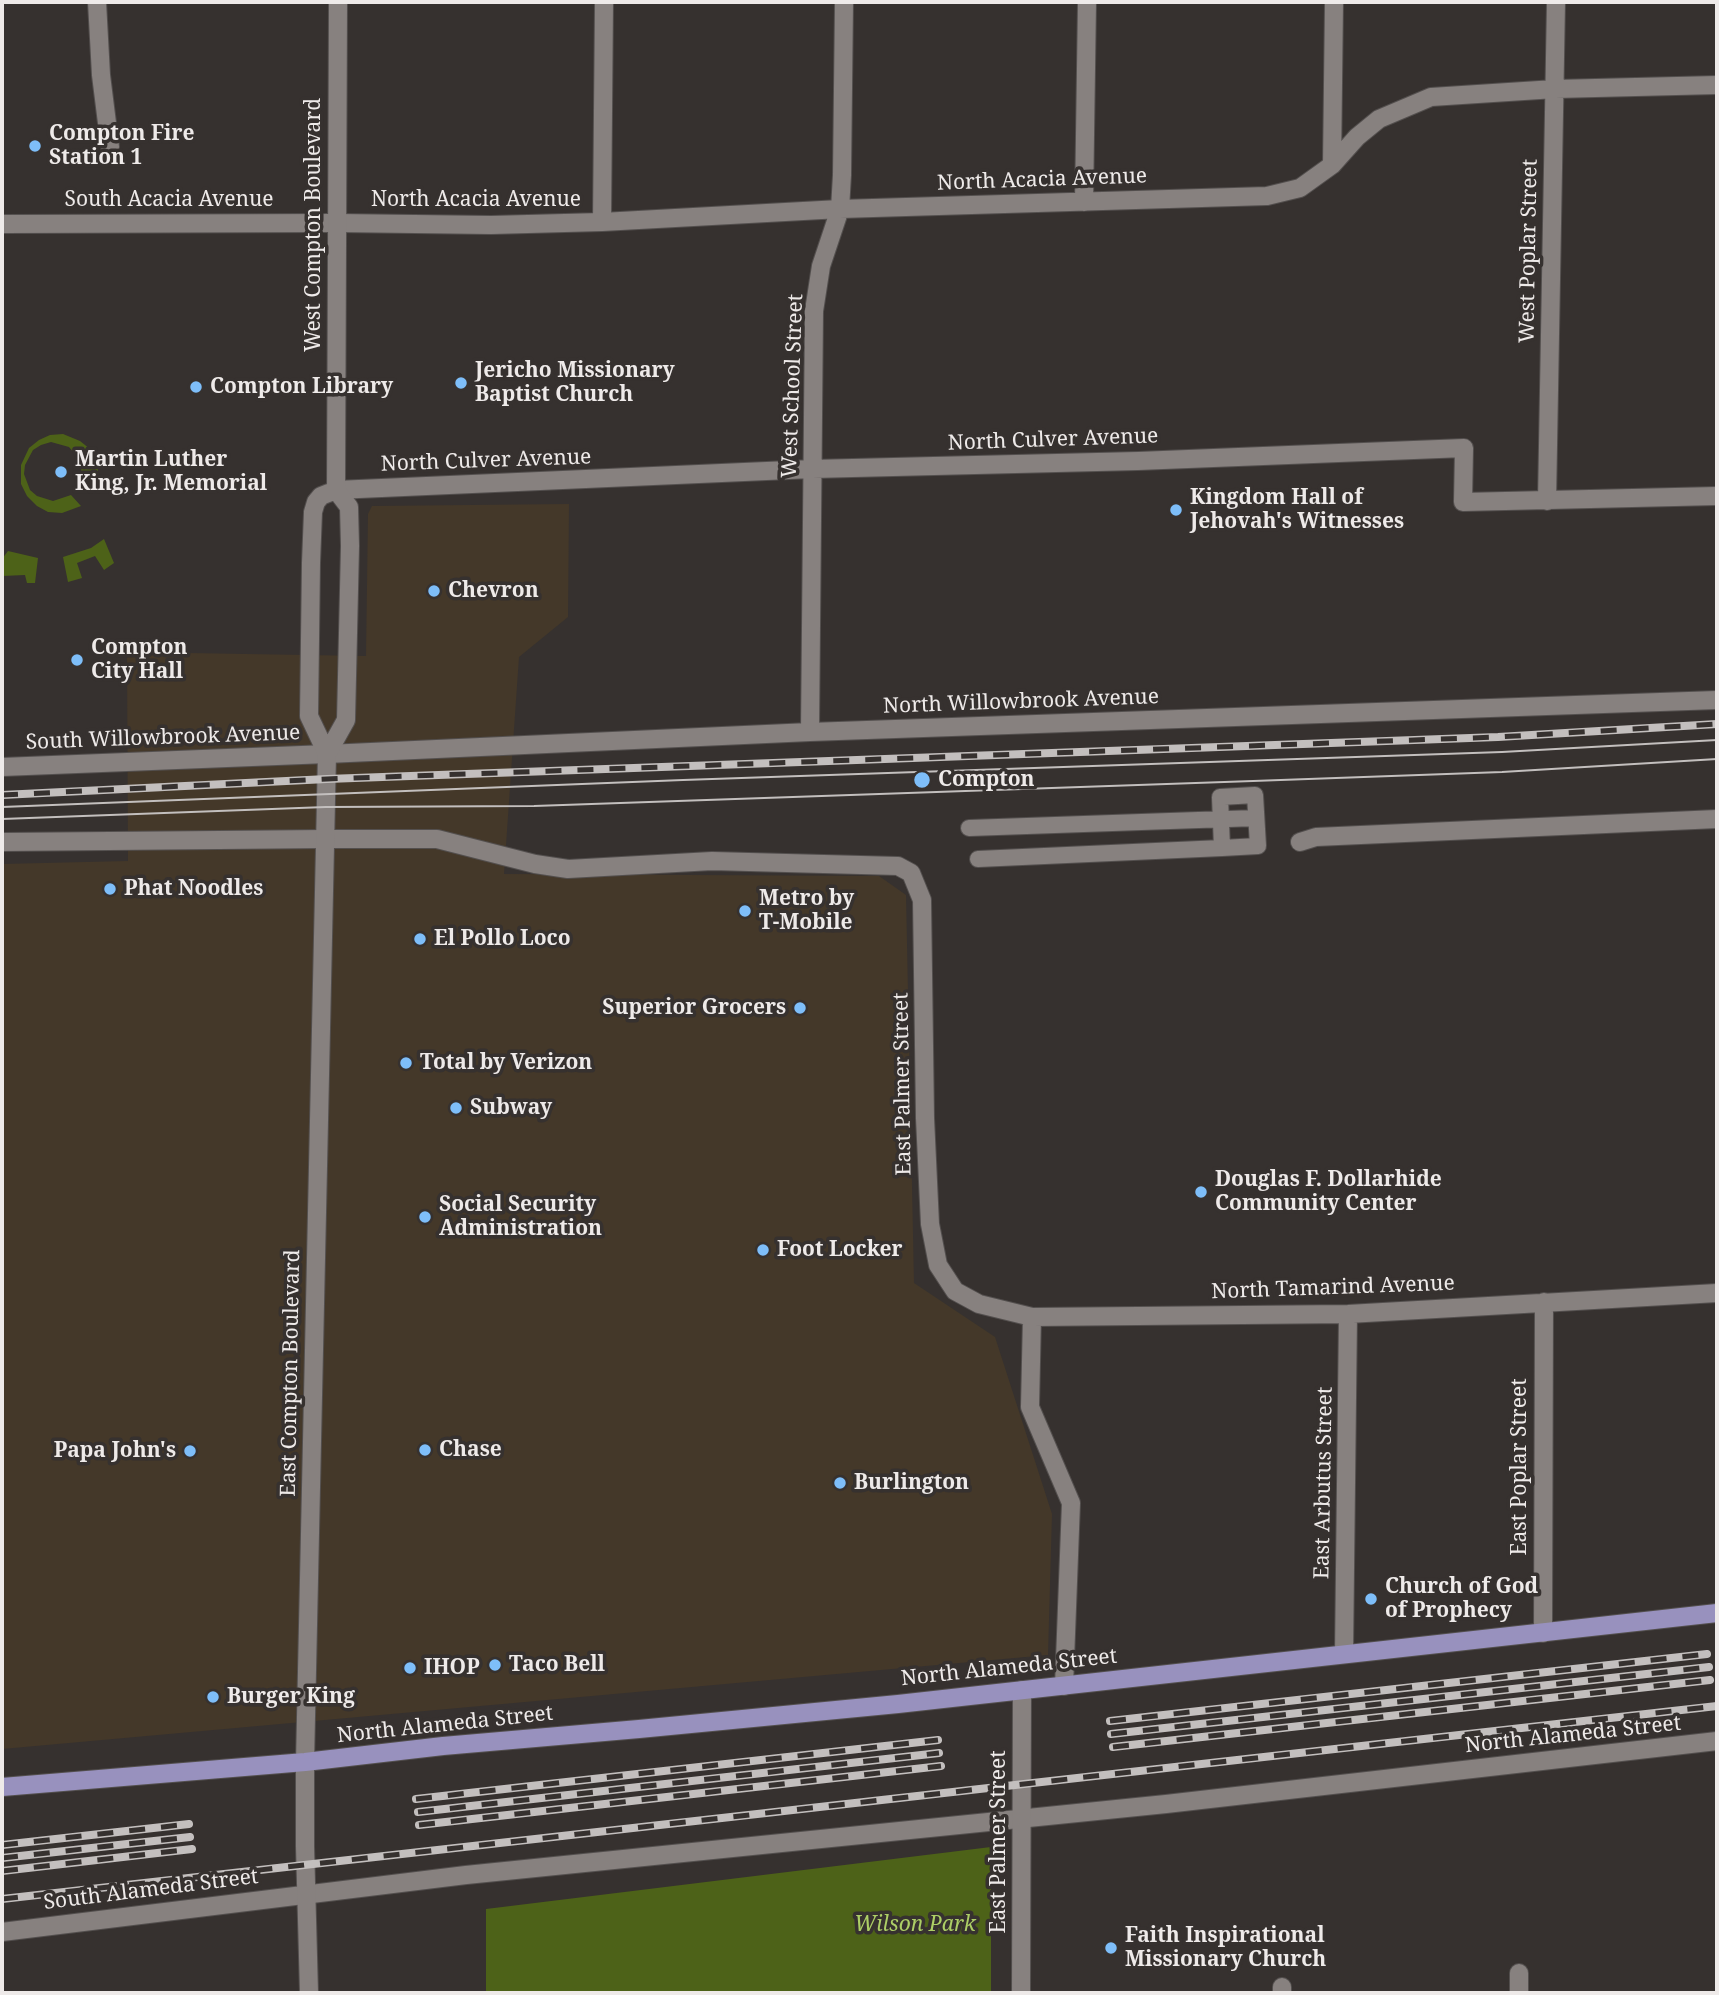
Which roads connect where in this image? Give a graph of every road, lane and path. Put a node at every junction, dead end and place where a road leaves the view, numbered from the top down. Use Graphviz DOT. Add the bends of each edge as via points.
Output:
graph roads {
  1 [pos="97,2"];
  2 [pos="338,2"];
  3 [pos="604,2"];
  4 [pos="844,2"];
  5 [pos="1087,2"];
  6 [pos="1334,2"];
  7 [pos="1556,2"];
  8 [pos="1717,85"];
  9 [pos="1555,89"];
  10 [pos="110,147"];
  11 [pos="1332,165"];
  12 [pos="1084,202"];
  13 [pos="840,209"];
  14 [pos="602,222"];
  15 [pos="337,223"];
  16 [pos="2,224"];
  17 [pos="812,469"];
  18 [pos="335,490"];
  19 [pos="1717,496"];
  20 [pos="1547,501"];
  21 [pos="1717,700"];
  22 [pos="810,732"];
  23 [pos="327,754"];
  24 [pos="2,767"];
  25 [pos="1256,818"];
  26 [pos="1717,819"];
  27 [pos="1220,820"];
  28 [pos="969,828"];
  29 [pos="326,839"];
  30 [pos="2,842"];
  31 [pos="1300,842"];
  32 [pos="1222,848"];
  33 [pos="978,859"];
  34 [pos="955,1291"];
  35 [pos="1717,1293"];
  36 [pos="1544,1302"];
  37 [pos="1348,1314"];
  38 [pos="1032,1317"];
  39 [pos="1717,1613"];
  40 [pos="1543,1633"];
  41 [pos="1344,1654"];
  42 [pos="1064,1686"];
  43 [pos="1022,1690"];
  44 [pos="1717,1741"];
  45 [pos="305,1762"];
  46 [pos="2,1787"];
  47 [pos="1022,1818"];
  48 [pos="306,1894"];
  49 [pos="2,1932"];
  50 [pos="1519,1973"];
  51 [pos="309,1993"];
  52 [pos="1021,1993"];
  53 [pos="1519,1993"];
  1 -- 10 [label="street"];
  2 -- 15 [label="street, West Compton Boulevard"];
  3 -- 14 [label="street"];
  4 -- 13 [label="street, West School Street"];
  5 -- 12 [label="street"];
  6 -- 11 [label="street"];
  7 -- 9 [label="street, West Poplar Street"];
  8 -- 9 [label="street, North Acacia Avenue"];
  9 -- 11 [label="street, North Acacia Avenue" via="1431,97 1379,119"];
  9 -- 20 [label="street, West Poplar Street"];
  11 -- 12 [label="street, North Acacia Avenue" via="1300,188 1267,197"];
  12 -- 13 [label="street, North Acacia Avenue"];
  13 -- 14 [label="street, North Acacia Avenue"];
  13 -- 17 [label="street, West School Street" via="821,266 814,311"];
  14 -- 15 [label="street, North Acacia Avenue"];
  15 -- 16 [label="street, South Acacia Avenue"];
  15 -- 18 [label="street, West Compton Boulevard"];
  17 -- 18 [label="street, North Culver Avenue"];
  17 -- 20 [label="street, North Culver Avenue" via="1464,448 1463,502"];
  17 -- 22 [label="street, West School Street"];
  18 -- 23 [label="street, West Compton Boulevard" via="349,507 346,720"];
  18 -- 23 [label="street" via="321,496 313,512 309,716"];
  19 -- 20 [label="street, North Culver Avenue"];
  21 -- 22 [label="street, North Willowbrook Avenue"];
  22 -- 23 [label="street, North Willowbrook Avenue"];
  23 -- 24 [label="street, South Willowbrook Avenue"];
  23 -- 29 [label="street, East Compton Boulevard"];
  25 -- 27 [label="street"];
  25 -- 27 [label="street" via="1255,795 1220,797"];
  25 -- 32 [label="street" via="1258,846"];
  26 -- 31 [label="street" via="1316,837"];
  27 -- 28 [label="street"];
  27 -- 32 [label="street"];
  29 -- 30 [label="street"];
  29 -- 34 [label="street, East Palmer Street" via="437,839 568,869 712,861 898,866 911,873 922,900 930,1224 938,1265"];
  29 -- 45 [label="street, East Compton Boulevard"];
  32 -- 33 [label="street"];
  34 -- 38 [label="street, North Tamarind Avenue" via="979,1304"];
  35 -- 36 [label="street, North Tamarind Avenue"];
  36 -- 37 [label="street, North Tamarind Avenue"];
  36 -- 40 [label="street, East Poplar Street"];
  37 -- 38 [label="street, North Tamarind Avenue"];
  37 -- 41 [label="street, East Arbutus Street"];
  38 -- 42 [label="street" via="1030,1407 1071,1503"];
  39 -- 40 [label="main road, North Alameda Street"];
  40 -- 41 [label="main road, North Alameda Street"];
  41 -- 42 [label="main road, North Alameda Street"];
  42 -- 43 [label="main road, North Alameda Street"];
  43 -- 45 [label="main road, North Alameda Street"];
  43 -- 47 [label="street, East Palmer Street"];
  44 -- 47 [label="street, North Alameda Street"];
  45 -- 46 [label="main road"];
  45 -- 48 [label="street, East Compton Boulevard"];
  47 -- 48 [label="street, North Alameda Street"];
  47 -- 52 [label="street, East Palmer Street"];
  48 -- 49 [label="street, South Alameda Street"];
  48 -- 51 [label="street, East Compton Boulevard"];
  50 -- 53 [label="street"];
}
